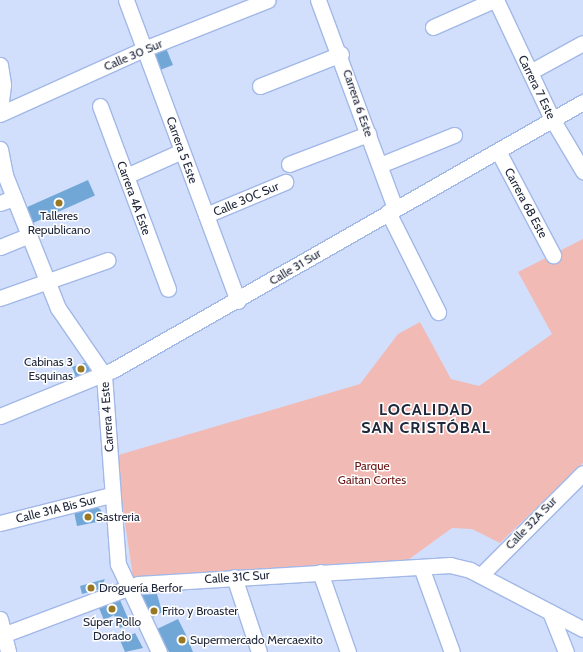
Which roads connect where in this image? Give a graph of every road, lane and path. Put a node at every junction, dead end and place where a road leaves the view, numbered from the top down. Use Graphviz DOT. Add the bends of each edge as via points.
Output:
graph roads {
  1 [pos="126,0"];
  2 [pos="268,0"];
  3 [pos="318,0"];
  4 [pos="495,0"];
  5 [pos="433,27"];
  6 [pos="583,43"];
  7 [pos="144,49"];
  8 [pos="341,54"];
  9 [pos="0,65"];
  10 [pos="530,72"];
  11 [pos="260,86"];
  12 [pos="583,102"];
  13 [pos="100,106"];
  14 [pos="0,108"];
  15 [pos="0,114"];
  16 [pos="552,119"];
  17 [pos="368,134"];
  18 [pos="454,135"];
  19 [pos="0,149"];
  20 [pos="182,151"];
  21 [pos="498,152"];
  22 [pos="289,164"];
  23 [pos="380,165"];
  24 [pos="583,171"];
  25 [pos="126,176"];
  26 [pos="285,182"];
  27 [pos="14,198"];
  28 [pos="0,204"];
  29 [pos="391,210"];
  30 [pos="206,215"];
  31 [pos="29,235"];
  32 [pos="0,247"];
  33 [pos="554,254"];
  34 [pos="108,260"];
  35 [pos="47,280"];
  36 [pos="168,289"];
  37 [pos="0,298"];
  38 [pos="238,301"];
  39 [pos="438,312"];
  40 [pos="104,375"];
  41 [pos="0,416"];
  42 [pos="583,473"];
  43 [pos="111,495"];
  44 [pos="0,524"];
  45 [pos="421,567"];
  46 [pos="320,572"];
  47 [pos="481,575"];
  48 [pos="234,578"];
  49 [pos="126,587"];
  50 [pos="550,612"];
  51 [pos="0,619"];
  52 [pos="583,629"];
  53 [pos="2,636"];
  54 [pos="8,652"];
  55 [pos="159,652"];
  56 [pos="259,652"];
  57 [pos="348,652"];
  58 [pos="452,652"];
  59 [pos="566,652"];
  1 -- 7 [label="street, Carrera 5 Este"];
  2 -- 7 [label="street, Calle 30 Sur"];
  3 -- 8 [label="street, Carrera 6 Este"];
  4 -- 5 [label="street"];
  4 -- 10 [label="street, Carrera 7 Este"];
  6 -- 10 [label="street"];
  7 -- 15 [label="street, Calle 30 Sur"];
  7 -- 20 [label="street, Carrera 5 Este"];
  8 -- 11 [label="street"];
  8 -- 17 [label="street, Carrera 6 Este"];
  9 -- 14 [label="street" via="3,85"];
  10 -- 16 [label="street, Carrera 7 Este"];
  12 -- 16 [label="street, Calle 31 Sur"];
  13 -- 25 [label="street, Carrera 4A Este"];
  16 -- 21 [label="street, Calle 31 Sur"];
  16 -- 24 [label="street, Carrera 7 Este"];
  17 -- 22 [label="street"];
  17 -- 23 [label="street, Carrera 6 Este"];
  18 -- 23 [label="street"];
  19 -- 27 [label="street, Carrera 4 Este"];
  20 -- 25 [label="street"];
  20 -- 30 [label="street, Carrera 5 Este"];
  21 -- 29 [label="street, Calle 31 Sur"];
  21 -- 33 [label="street, Carrera 6B Este"];
  23 -- 29 [label="street, Carrera 6 Este"];
  25 -- 36 [label="street, Carrera 4A Este"];
  26 -- 30 [label="street, Calle 30C Sur"];
  27 -- 28 [label="street"];
  27 -- 31 [label="street, Carrera 4 Este"];
  29 -- 38 [label="street, Calle 31 Sur"];
  29 -- 39 [label="street, Carrera 6 Este"];
  30 -- 38 [label="street, Carrera 5 Este"];
  31 -- 32 [label="street"];
  31 -- 35 [label="street, Carrera 4 Este"];
  34 -- 35 [label="street"];
  35 -- 37 [label="street"];
  35 -- 40 [label="street, Carrera 4 Este" via="69,328"];
  38 -- 40 [label="street, Calle 31 Sur"];
  40 -- 41 [label="street, Calle 31 Sur"];
  40 -- 43 [label="street, Carrera 4 Este"];
  42 -- 47 [label="street, Calle 32A Sur"];
  43 -- 44 [label="street, Calle 31A Bis Sur"];
  43 -- 49 [label="street, Carrera 4 Este" via="116,553"];
  45 -- 46 [label="street, Calle 31C Sur"];
  45 -- 47 [label="street, Calle 31C Sur" via="460,566"];
  45 -- 58 [label="street"];
  46 -- 48 [label="street, Calle 31C Sur"];
  46 -- 57 [label="street"];
  47 -- 50 [label="street, Calle 31C Sur"];
  48 -- 49 [label="street, Calle 31C Sur"];
  48 -- 56 [label="street"];
  49 -- 53 [label="street, Calle 31C Sur"];
  49 -- 55 [label="street, Carrera 4 Este"];
  50 -- 52 [label="street, Calle 31C Sur"];
  50 -- 59 [label="street"];
  51 -- 53 [label="street"];
  53 -- 54 [label="street"];
}
